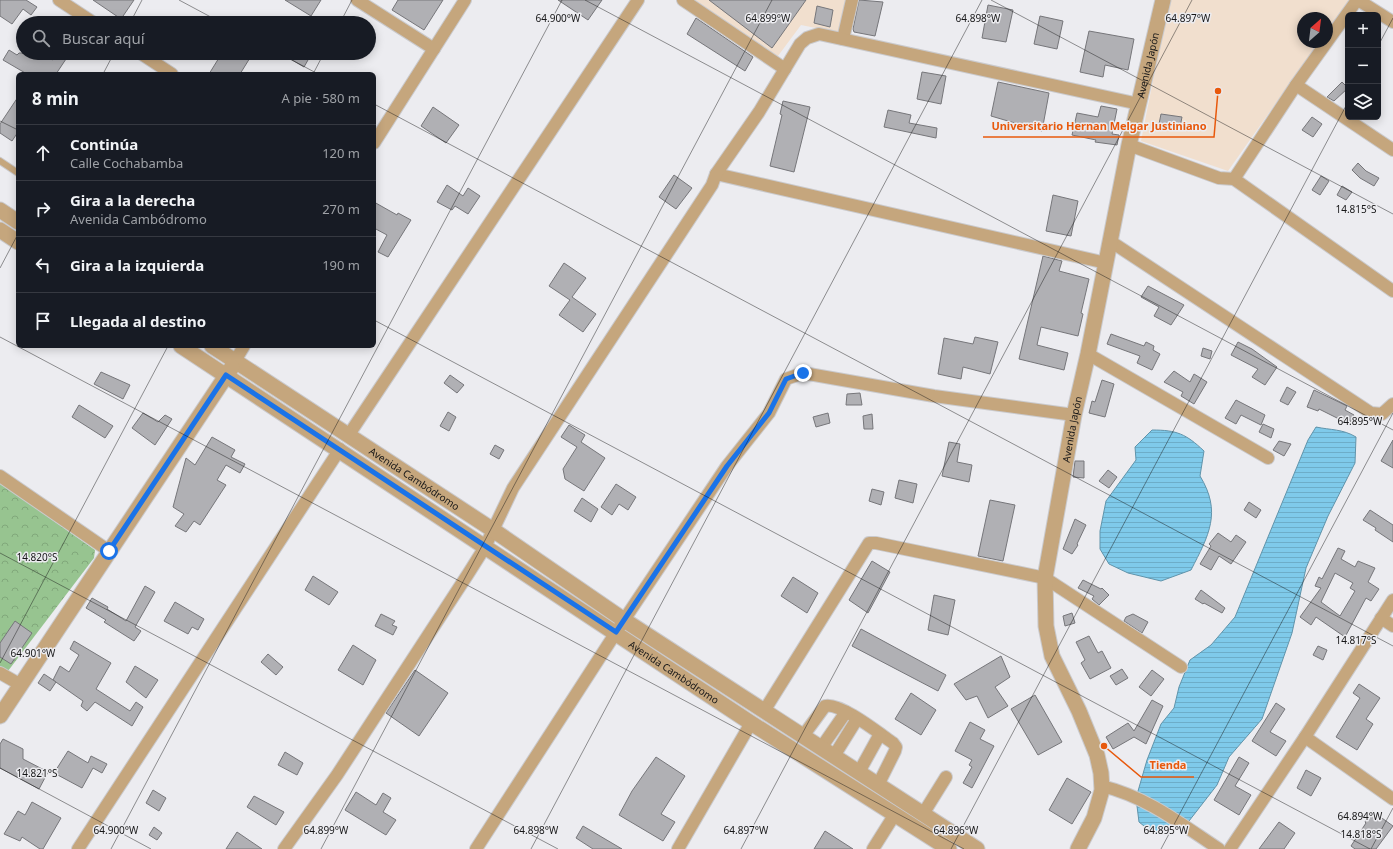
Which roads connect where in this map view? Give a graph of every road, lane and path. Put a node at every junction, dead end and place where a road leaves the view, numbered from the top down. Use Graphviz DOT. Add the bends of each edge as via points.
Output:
graph roads {
  1 [pos="59,0"];
  2 [pos="357,0"];
  3 [pos="466,0"];
  4 [pos="638,0"];
  5 [pos="683,0"];
  6 [pos="852,0"];
  7 [pos="1163,0"];
  8 [pos="1358,0"];
  9 [pos="83,16"];
  10 [pos="1393,22"];
  11 [pos="844,39"];
  12 [pos="434,49"];
  13 [pos="151,60"];
  14 [pos="785,69"];
  15 [pos="169,72"];
  16 [pos="1296,85"];
  17 [pos="1139,104"];
  18 [pos="376,140"];
  19 [pos="1129,146"];
  20 [pos="1393,150"];
  21 [pos="0,161"];
  22 [pos="16,172"];
  23 [pos="716,174"];
  24 [pos="1234,179"];
  25 [pos="0,210"];
  26 [pos="16,221"];
  27 [pos="0,230"];
  28 [pos="16,241"];
  29 [pos="1110,241"];
  30 [pos="1106,263"];
  31 [pos="1393,291"];
  32 [pos="184,348"];
  33 [pos="215,348"];
  34 [pos="243,348"];
  35 [pos="1088,354"];
  36 [pos="235,361"];
  37 [pos="226,375"];
  38 [pos="1393,404"];
  39 [pos="1074,415"];
  40 [pos="348,436"];
  41 [pos="340,449"];
  42 [pos="1268,458"];
  43 [pos="0,476"];
  44 [pos="493,530"];
  45 [pos="485,547"];
  46 [pos="109,551"];
  47 [pos="1045,578"];
  48 [pos="1393,600"];
  49 [pos="1381,618"];
  50 [pos="620,626"];
  51 [pos="1393,626"];
  52 [pos="1181,667"];
  53 [pos="0,673"];
  54 [pos="21,685"];
  55 [pos="764,711"];
  56 [pos="846,712"];
  57 [pos="0,716"];
  58 [pos="857,719"];
  59 [pos="751,723"];
  60 [pos="880,734"];
  61 [pos="803,736"];
  62 [pos="1305,737"];
  63 [pos="828,752"];
  64 [pos="859,772"];
  65 [pos="946,777"];
  66 [pos="878,785"];
  67 [pos="1102,786"];
  68 [pos="1393,799"];
  69 [pos="895,814"];
  70 [pos="923,814"];
  71 [pos="78,849"];
  72 [pos="284,849"];
  73 [pos="476,849"];
  74 [pos="678,849"];
  75 [pos="873,849"];
  76 [pos="949,849"];
  77 [pos="977,849"];
  78 [pos="1078,849"];
  79 [pos="1219,849"];
  80 [pos="1230,849"];
  1 -- 9 [label="street"];
  2 -- 12 [label="street"];
  3 -- 12 [label="street"];
  4 -- 40 [label="street"];
  5 -- 14 [label="street"];
  6 -- 11 [label="street"];
  7 -- 17 [label="street, Avenida Japón"];
  8 -- 10 [label="street"];
  8 -- 16 [label="street"];
  11 -- 14 [label="street" via="819,34 807,38 800,44"];
  11 -- 17 [label="street"];
  12 -- 18 [label="street"];
  13 -- 15 [label="street"];
  14 -- 23 [label="street"];
  16 -- 20 [label="street"];
  16 -- 24 [label="street"];
  17 -- 19 [label="street, Avenida Japón"];
  19 -- 24 [label="street" via="1219,178"];
  19 -- 29 [label="street, Avenida Japón"];
  21 -- 22 [label="lane"];
  23 -- 30 [label="street"];
  23 -- 44 [label="street" via="712,185 514,488"];
  24 -- 31 [label="street"];
  25 -- 26 [label="street"];
  27 -- 28 [label="street"];
  29 -- 30 [label="street, Avenida Japón"];
  29 -- 38 [label="street" via="1371,413 1382,414"];
  30 -- 35 [label="street, Avenida Japón"];
  32 -- 37 [label="street, Avenida Cambódromo"];
  33 -- 36 [label="street, Avenida Cambódromo"];
  34 -- 36 [label="street"];
  35 -- 39 [label="street, Avenida Japón"];
  35 -- 42 [label="street"];
  36 -- 37 [label="street"];
  36 -- 40 [label="street, Avenida Cambódromo"];
  37 -- 41 [label="street, Avenida Cambódromo"];
  37 -- 46 [label="street"];
  39 -- 47 [label="street, Avenida Japón"];
  39 -- 50 [label="street" via="934,396 803,373 786,379 769,413 727,466"];
  40 -- 44 [label="street, Avenida Cambódromo"];
  41 -- 45 [label="street, Avenida Cambódromo"];
  41 -- 71 [label="street"];
  43 -- 46 [label="street"];
  44 -- 45 [label="street"];
  44 -- 50 [label="street, Avenida Cambódromo"];
  45 -- 50 [label="street, Avenida Cambódromo"];
  45 -- 72 [label="street" via="337,775"];
  46 -- 54 [label="street"];
  47 -- 52 [label="street"];
  47 -- 55 [label="street" via="869,543"];
  47 -- 67 [label="street, Avenida Japón" via="1046,626 1052,656 1097,755 1102,773"];
  48 -- 49 [label="street"];
  49 -- 51 [label="street"];
  49 -- 62 [label="street"];
  50 -- 55 [label="street, Avenida Cambódromo"];
  50 -- 59 [label="street, Avenida Cambódromo"];
  50 -- 73 [label="street"];
  53 -- 54 [label="street"];
  54 -- 57 [label="street"];
  55 -- 61 [label="street, Avenida Cambódromo"];
  56 -- 58 [label="street"];
  56 -- 61 [label="street" via="834,706 825,706"];
  56 -- 63 [label="street"];
  58 -- 60 [label="street"];
  58 -- 63 [label="street"];
  59 -- 69 [label="street, Avenida Cambódromo"];
  59 -- 74 [label="street"];
  60 -- 64 [label="street"];
  60 -- 66 [label="street" via="896,747"];
  61 -- 63 [label="street, Avenida Cambódromo"];
  62 -- 68 [label="street"];
  62 -- 80 [label="street"];
  63 -- 64 [label="street, Avenida Cambódromo"];
  64 -- 66 [label="street, Avenida Cambódromo"];
  65 -- 70 [label="street"];
  66 -- 70 [label="street, Avenida Cambódromo"];
  67 -- 78 [label="street, Avenida Japón" via="1094,818"];
  67 -- 79 [label="street" via="1144,801"];
  69 -- 75 [label="street"];
  69 -- 76 [label="street, Avenida Cambódromo"];
  70 -- 77 [label="street, Avenida Cambódromo"];
}
